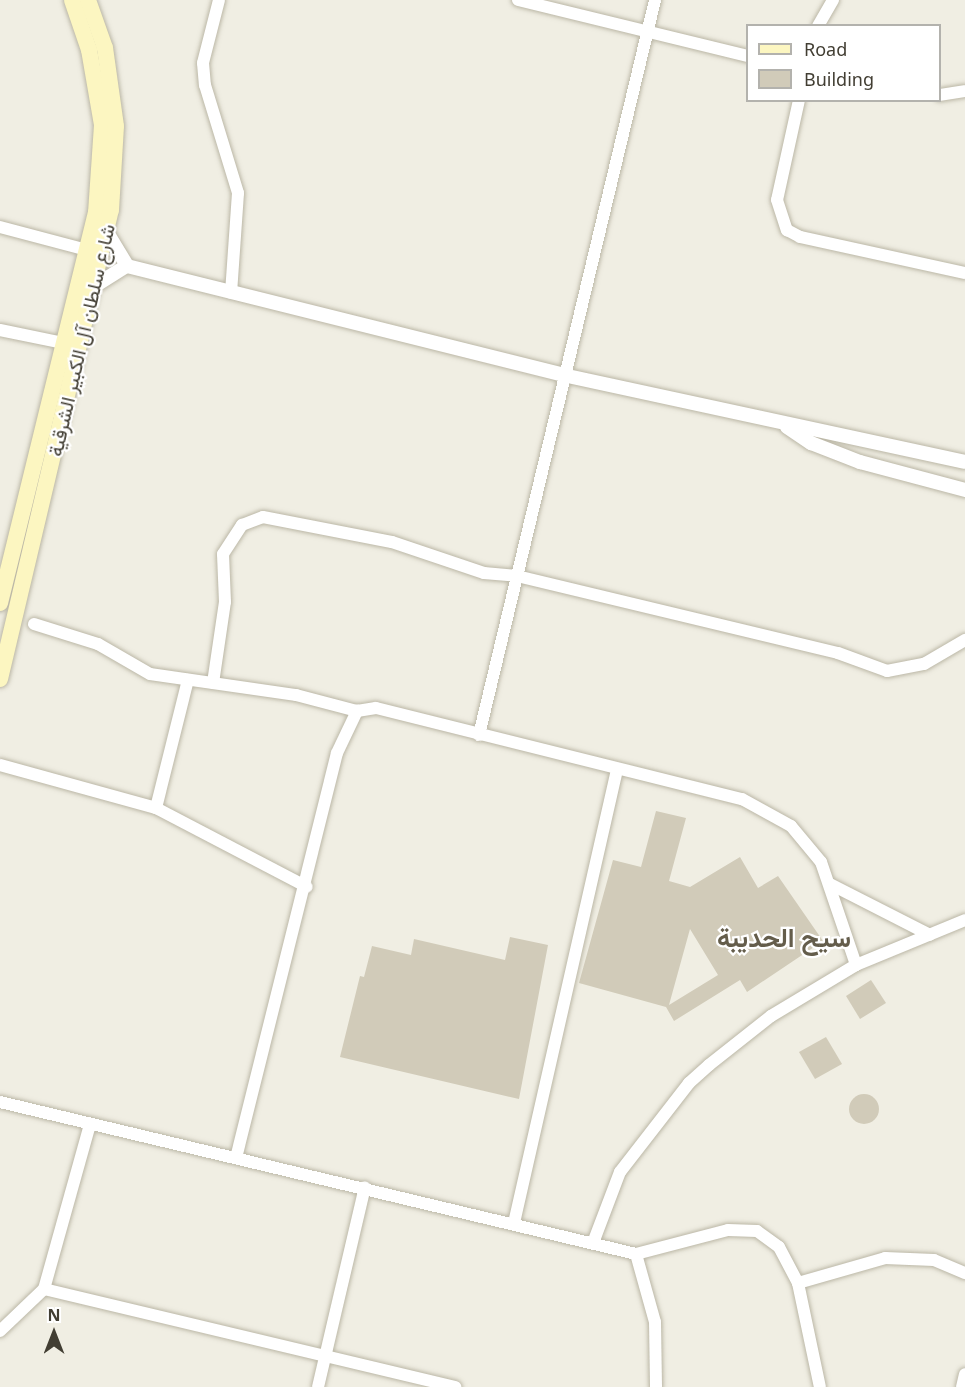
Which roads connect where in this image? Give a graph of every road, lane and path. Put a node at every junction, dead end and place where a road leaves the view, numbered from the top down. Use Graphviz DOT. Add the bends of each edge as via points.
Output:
graph roads {
  1 [pos="72,0"];
  2 [pos="88,0"];
  3 [pos="219,0"];
  4 [pos="518,0"];
  5 [pos="655,0"];
  6 [pos="833,0"];
  7 [pos="819,24"];
  8 [pos="645,31"];
  9 [pos="746,56"];
  10 [pos="965,91"];
  11 [pos="941,95"];
  12 [pos="799,102"];
  13 [pos="0,227"];
  14 [pos="108,234"];
  15 [pos="87,250"];
  16 [pos="127,266"];
  17 [pos="965,273"];
  18 [pos="96,285"];
  19 [pos="231,293"];
  20 [pos="0,330"];
  21 [pos="63,343"];
  22 [pos="563,375"];
  23 [pos="783,424"];
  24 [pos="965,462"];
  25 [pos="965,490"];
  26 [pos="517,576"];
  27 [pos="0,603"];
  28 [pos="34,624"];
  29 [pos="965,640"];
  30 [pos="0,679"];
  31 [pos="188,680"];
  32 [pos="213,683"];
  33 [pos="357,711"];
  34 [pos="479,735"];
  35 [pos="0,765"];
  36 [pos="617,770"];
  37 [pos="156,808"];
  38 [pos="830,884"];
  39 [pos="307,886"];
  40 [pos="965,920"];
  41 [pos="930,935"];
  42 [pos="856,965"];
  43 [pos="0,1102"];
  44 [pos="90,1125"];
  45 [pos="236,1158"];
  46 [pos="365,1187"];
  47 [pos="514,1223"];
  48 [pos="592,1243"];
  49 [pos="636,1254"];
  50 [pos="965,1273"];
  51 [pos="798,1283"];
  52 [pos="44,1289"];
  53 [pos="0,1331"];
  54 [pos="327,1353"];
  55 [pos="965,1374"];
  56 [pos="318,1387"];
  57 [pos="456,1387"];
  58 [pos="656,1387"];
  59 [pos="820,1387"];
  60 [pos="962,1387"];
  1 -- 15 [label="main road, شارع سلطان آل الكبير الشرقية" via="89,50 102,125 96,213"];
  2 -- 14 [label="main road, شارع سلطان آل الكبير الشرقية" via="105,48 116,126"];
  3 -- 19 [label="street" via="203,63 205,85 238,193"];
  4 -- 8 [label="street"];
  5 -- 8 [label="street"];
  6 -- 7 [label="street"];
  8 -- 9 [label="street"];
  8 -- 22 [label="street"];
  10 -- 11 [label="street"];
  12 -- 17 [label="street" via="777,200 787,230 800,237"];
  13 -- 15 [label="street"];
  14 -- 16 [label="street"];
  14 -- 18 [label="main road, شارع سلطان آل الكبير الشرقية"];
  15 -- 21 [label="main road, شارع سلطان آل الكبير الشرقية"];
  16 -- 18 [label="street"];
  16 -- 19 [label="street"];
  18 -- 30 [label="main road, شارع سلطان آل الكبير الشرقية"];
  19 -- 22 [label="street"];
  20 -- 21 [label="street"];
  21 -- 27 [label="main road, شارع سلطان آل الكبير الشرقية"];
  22 -- 23 [label="street"];
  22 -- 26 [label="street"];
  23 -- 24 [label="street"];
  23 -- 25 [label="street" via="810,443 860,462"];
  26 -- 29 [label="street" via="838,652 887,671 924,664"];
  26 -- 32 [label="street" via="484,573 392,542 262,517 242,525 223,554 225,602"];
  26 -- 34 [label="street"];
  28 -- 31 [label="street" via="98,644 150,674"];
  31 -- 32 [label="street"];
  31 -- 37 [label="street"];
  32 -- 33 [label="street" via="296,695"];
  33 -- 34 [label="street" via="376,708"];
  33 -- 39 [label="street" via="337,753"];
  34 -- 36 [label="street"];
  35 -- 37 [label="street"];
  36 -- 38 [label="street" via="742,799 766,810 808,843"];
  36 -- 47 [label="street"];
  37 -- 39 [label="street"];
  38 -- 41 [label="street"];
  38 -- 42 [label="street"];
  39 -- 45 [label="street"];
  40 -- 41 [label="street"];
  41 -- 42 [label="street"];
  42 -- 48 [label="street" via="762,1023 689,1083 620,1172"];
  43 -- 44 [label="street"];
  44 -- 45 [label="street"];
  44 -- 52 [label="street"];
  45 -- 46 [label="street"];
  46 -- 47 [label="street"];
  46 -- 54 [label="street"];
  47 -- 48 [label="street"];
  48 -- 49 [label="street"];
  49 -- 51 [label="street" via="728,1230 757,1231 779,1247"];
  49 -- 58 [label="street" via="655,1322"];
  50 -- 51 [label="street" via="933,1260 885,1258"];
  51 -- 59 [label="street"];
  52 -- 53 [label="street"];
  52 -- 54 [label="street"];
  54 -- 56 [label="street"];
  54 -- 57 [label="street"];
  55 -- 60 [label="street"];
}
